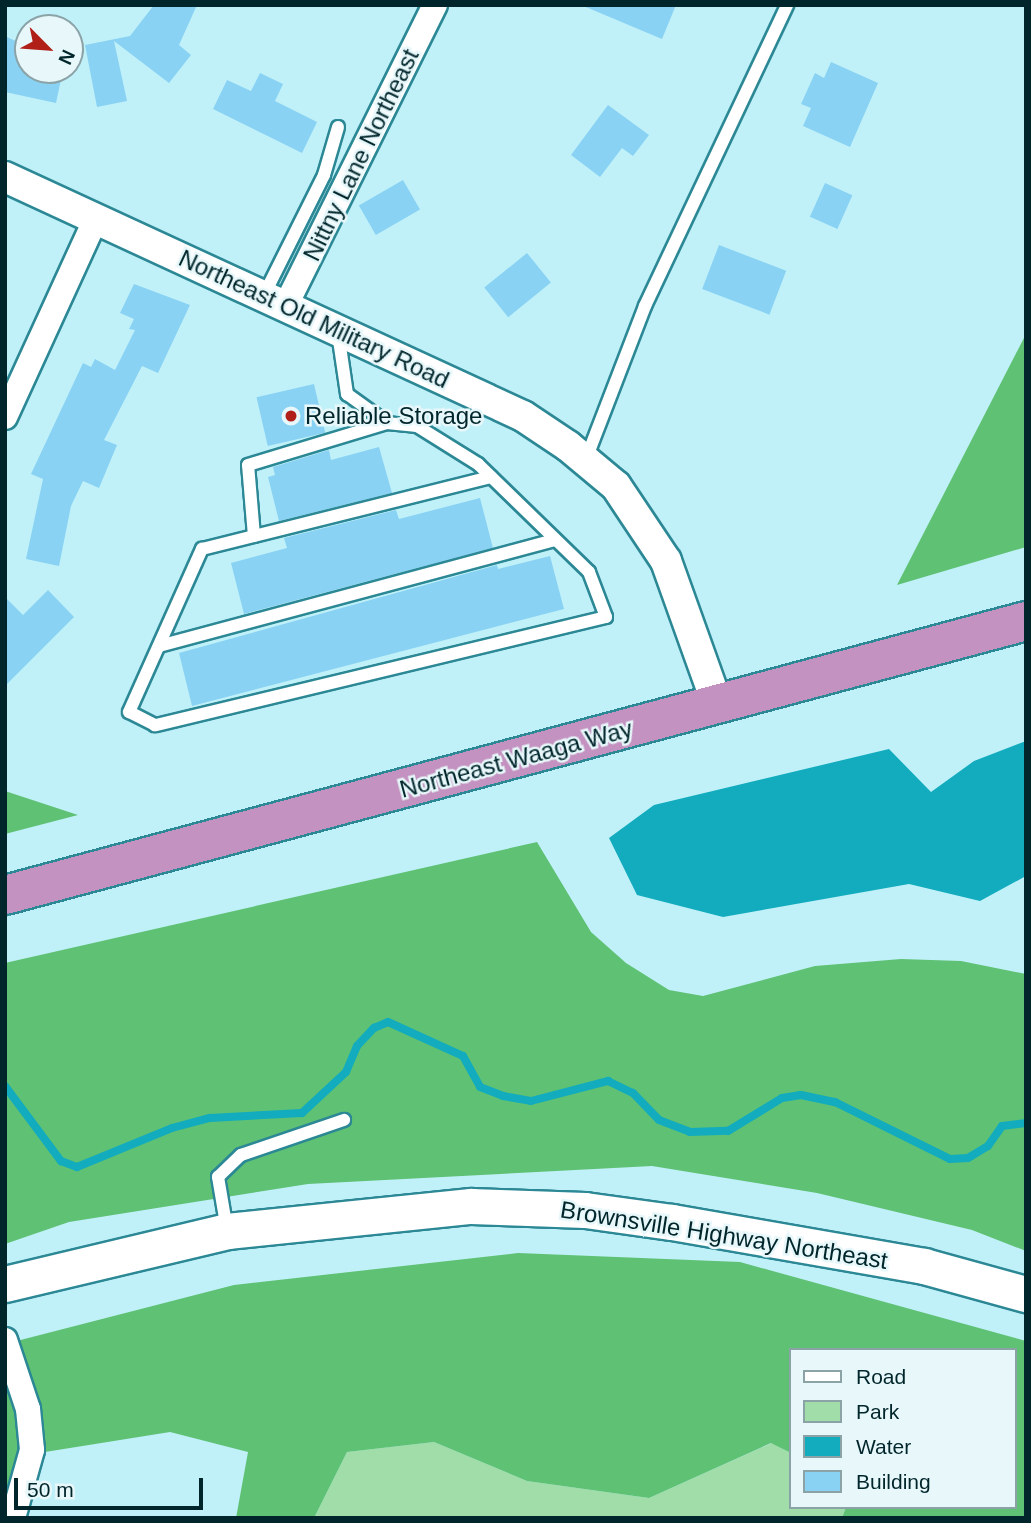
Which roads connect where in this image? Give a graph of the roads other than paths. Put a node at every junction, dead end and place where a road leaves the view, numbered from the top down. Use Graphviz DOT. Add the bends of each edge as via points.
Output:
graph roads {
  1 [pos="435,5"];
  2 [pos="787,5"];
  3 [pos="338,127"];
  4 [pos="5,177"];
  5 [pos="95,220"];
  6 [pos="275,300"];
  7 [pos="338,329"];
  8 [pos="5,416"];
  9 [pos="387,422"];
  10 [pos="586,460"];
  11 [pos="491,477"];
  12 [pos="254,536"];
  13 [pos="555,540"];
  14 [pos="1026,621"];
  15 [pos="159,646"];
  16 [pos="718,706"];
  17 [pos="5,895"];
  18 [pos="344,1120"];
  19 [pos="228,1231"];
  20 [pos="5,1284"];
  21 [pos="1026,1294"];
  22 [pos="5,1340"];
  23 [pos="13,1518"];
  1 -- 6 [label="street, Nittny Lane Northeast"];
  2 -- 10 [label="lane" via="645,306"];
  3 -- 6 [label="lane"];
  4 -- 5 [label="street, Northeast Old Military Road"];
  5 -- 6 [label="street, Northeast Old Military Road"];
  5 -- 8 [label="street"];
  6 -- 7 [label="street, Northeast Old Military Road"];
  7 -- 9 [label="lane" via="347,394"];
  7 -- 10 [label="street, Northeast Old Military Road" via="523,416"];
  9 -- 11 [label="lane" via="417,426"];
  9 -- 12 [label="lane" via="248,465"];
  10 -- 16 [label="street, Northeast Old Military Road" via="616,486 666,561"];
  11 -- 12 [label="lane"];
  11 -- 13 [label="lane"];
  12 -- 15 [label="lane" via="202,549"];
  13 -- 15 [label="lane"];
  13 -- 15 [label="lane" via="589,572 606,617 155,724 129,712"];
  14 -- 16 [label="highway, Northeast Waaga Way"];
  16 -- 17 [label="highway, Northeast Waaga Way"];
  18 -- 19 [label="lane" via="241,1155 218,1177"];
  19 -- 20 [label="main road, Brownsville Highway Northeast"];
  19 -- 21 [label="main road, Brownsville Highway Northeast" via="458,1206 585,1210 841,1250"];
  22 -- 23 [label="street" via="28,1409 32,1450"];
}
